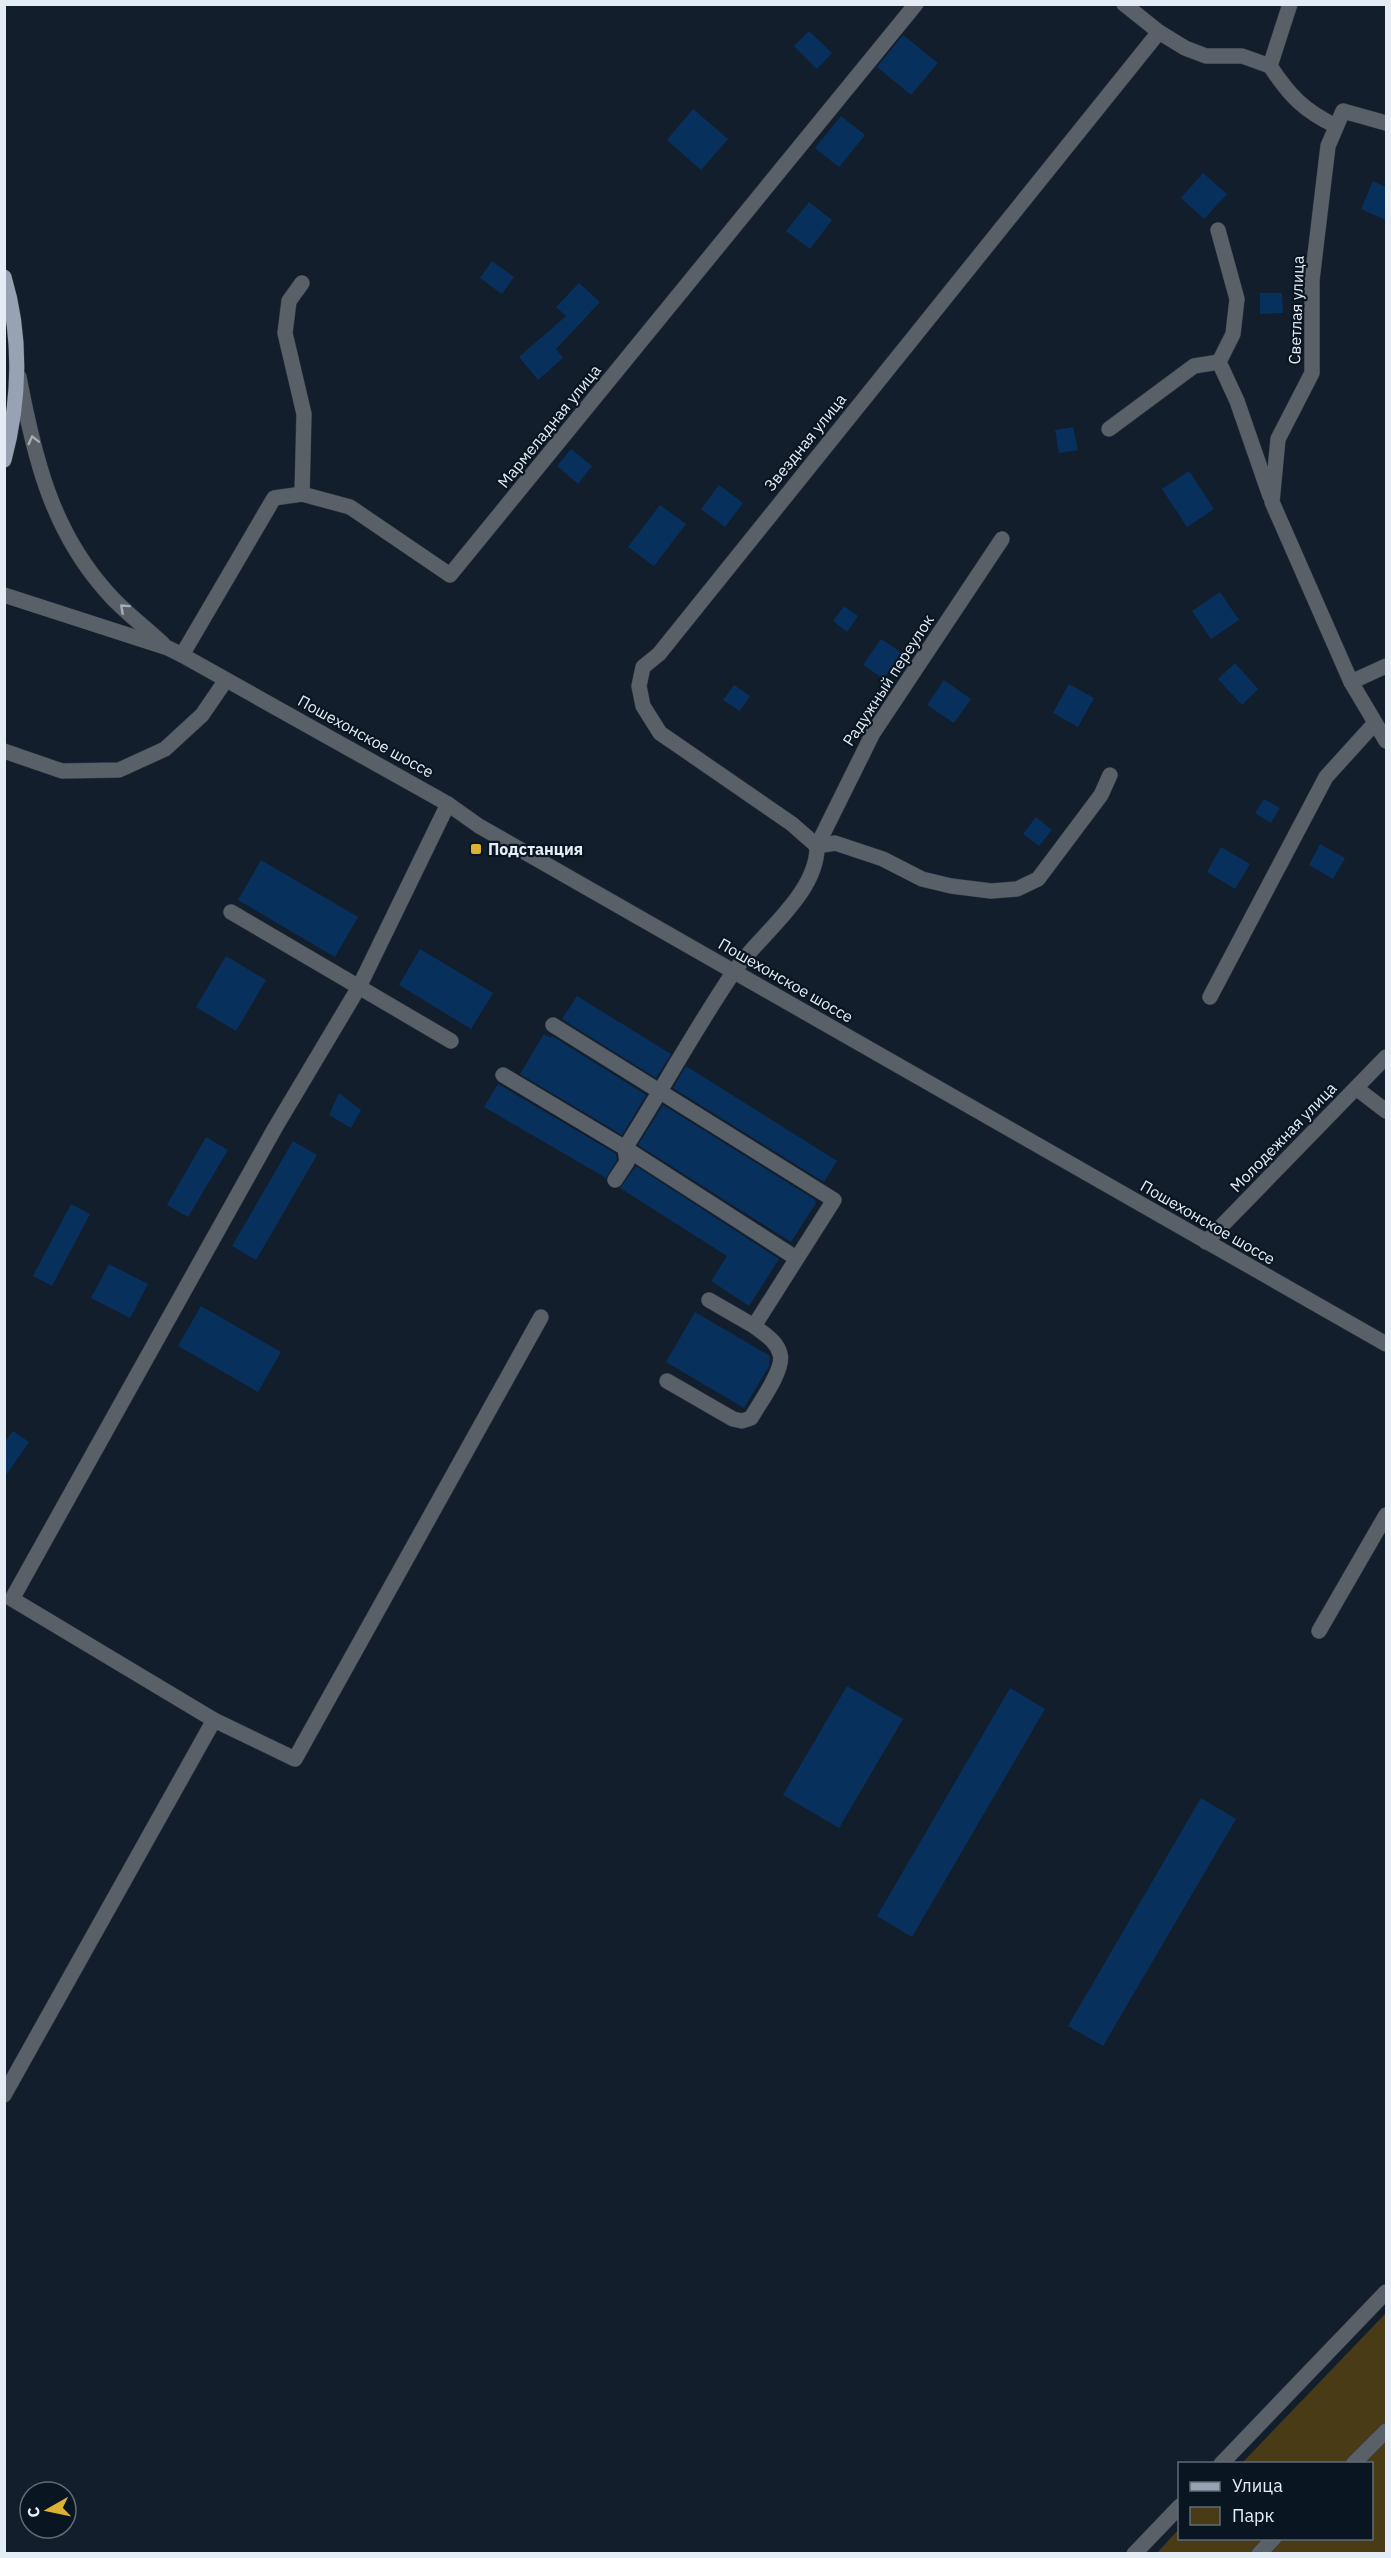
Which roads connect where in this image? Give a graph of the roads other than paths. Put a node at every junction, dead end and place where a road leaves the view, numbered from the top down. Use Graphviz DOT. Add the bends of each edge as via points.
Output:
graph roads {
  1 [pos="916,4"];
  2 [pos="1124,4"];
  3 [pos="1290,4"];
  4 [pos="1159,32"];
  5 [pos="1270,66"];
  6 [pos="1386,123"];
  7 [pos="1336,126"];
  8 [pos="1218,230"];
  9 [pos="4,277"];
  10 [pos="302,283"];
  11 [pos="1219,362"];
  12 [pos="18,371"];
  13 [pos="1109,429"];
  14 [pos="4,460"];
  15 [pos="302,494"];
  16 [pos="1272,502"];
  17 [pos="1002,539"];
  18 [pos="4,595"];
  19 [pos="168,648"];
  20 [pos="182,656"];
  21 [pos="1386,666"];
  22 [pos="226,680"];
  23 [pos="1351,682"];
  24 [pos="1375,723"];
  25 [pos="1386,741"];
  26 [pos="4,751"];
  27 [pos="1110,775"];
  28 [pos="448,804"];
  29 [pos="817,846"];
  30 [pos="231,912"];
  31 [pos="734,971"];
  32 [pos="359,987"];
  33 [pos="1210,997"];
  34 [pos="553,1025"];
  35 [pos="451,1041"];
  36 [pos="1386,1057"];
  37 [pos="503,1075"];
  38 [pos="1356,1088"];
  39 [pos="662,1091"];
  40 [pos="1386,1111"];
  41 [pos="625,1148"];
  42 [pos="615,1180"];
  43 [pos="1206,1242"];
  44 [pos="796,1258"];
  45 [pos="710,1300"];
  46 [pos="542,1317"];
  47 [pos="754,1326"];
  48 [pos="1386,1344"];
  49 [pos="667,1381"];
  50 [pos="1386,1515"];
  51 [pos="8,1603"];
  52 [pos="1319,1631"];
  53 [pos="214,1720"];
  54 [pos="4,2095"];
  55 [pos="1386,2292"];
  56 [pos="1386,2431"];
  57 [pos="1222,2462"];
  58 [pos="1354,2462"];
  59 [pos="1178,2507"];
  60 [pos="1272,2540"];
  61 [pos="1134,2553"];
  62 [pos="1258,2553"];
  1 -- 15 [label="street, Мармеладная улица" via="450,575 350,507"];
  2 -- 4 [label="street"];
  3 -- 5 [label="street"];
  4 -- 5 [label="street" via="1206,56 1242,56"];
  4 -- 29 [label="street, Звездная улица" via="659,654 643,667 639,686 643,706 660,733 792,824"];
  5 -- 7 [label="street" via="1286,90 1312,115"];
  6 -- 7 [label="street" via="1342,111"];
  7 -- 16 [label="street, Светлая улица" via="1328,146 1312,280 1312,373 1278,439"];
  8 -- 11 [label="street" via="1237,299 1233,334"];
  9 -- 12 [label="main road"];
  10 -- 15 [label="street" via="289,301 285,333 304,414"];
  11 -- 13 [label="street" via="1194,366"];
  11 -- 16 [label="street" via="1237,401"];
  12 -- 14 [label="main road"];
  19 -- 12 [label="street, one-way" via="106,592 60,522 44,484"];
  15 -- 20 [label="street, Мармеладная улица" via="274,498"];
  16 -- 23 [label="street, Светлая улица"];
  17 -- 29 [label="street, Радужный переулок" via="873,733"];
  18 -- 19 [label="street"];
  19 -- 20 [label="street, Пошехонское шоссе"];
  20 -- 22 [label="street, Пошехонское шоссе"];
  21 -- 23 [label="street"];
  22 -- 26 [label="street" via="202,715 165,749 119,770 62,771"];
  22 -- 28 [label="street, Пошехонское шоссе"];
  23 -- 24 [label="street, Светлая улица"];
  24 -- 25 [label="street, Светлая улица"];
  24 -- 33 [label="street" via="1326,777"];
  27 -- 29 [label="street" via="1101,795 1045,871 1017,889 992,891 951,886 922,879 883,859 835,843"];
  28 -- 31 [label="street, Пошехонское шоссе" via="479,826"];
  28 -- 32 [label="street"];
  29 -- 31 [label="street, Радужный переулок" via="817,862 787,911"];
  30 -- 32 [label="street"];
  31 -- 39 [label="street, Радужный переулок"];
  31 -- 43 [label="street, Пошехонское шоссе"];
  32 -- 35 [label="street"];
  32 -- 51 [label="street" via="275,1128"];
  34 -- 39 [label="street"];
  36 -- 38 [label="street, Молодежная улица"];
  37 -- 41 [label="street"];
  38 -- 40 [label="street"];
  38 -- 43 [label="street, Молодежная улица"];
  39 -- 41 [label="street, Радужный переулок"];
  39 -- 44 [label="street" via="834,1200"];
  41 -- 42 [label="street, Радужный переулок" via="627,1162"];
  41 -- 44 [label="street"];
  43 -- 48 [label="street, Пошехонское шоссе"];
  44 -- 47 [label="street"];
  45 -- 47 [label="street"];
  46 -- 53 [label="street" via="295,1759"];
  47 -- 49 [label="street" via="772,1340 782,1364 751,1418 733,1419"];
  50 -- 52 [label="street"];
  51 -- 53 [label="street"];
  53 -- 54 [label="street"];
  55 -- 57 [label="street"];
  56 -- 58 [label="street"];
  59 -- 61 [label="street"];
  60 -- 62 [label="street"];
}
